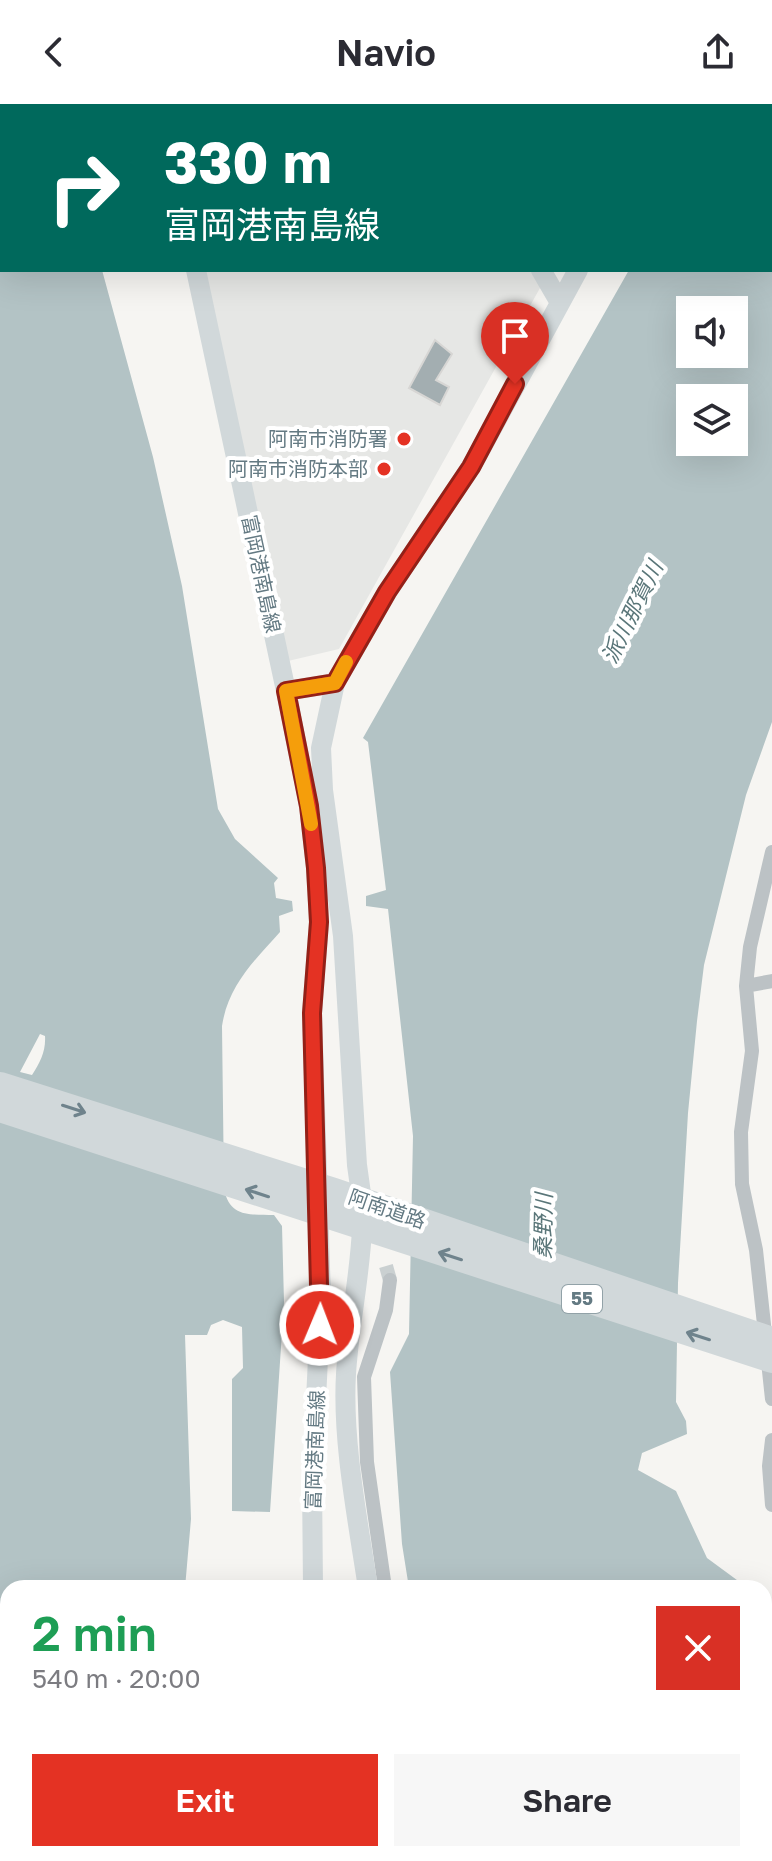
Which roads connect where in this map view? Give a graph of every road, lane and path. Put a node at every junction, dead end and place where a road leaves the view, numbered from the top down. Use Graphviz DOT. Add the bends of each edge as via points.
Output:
graph roads {
  1 [pos="196,272"];
  2 [pos="542,272"];
  3 [pos="577,272"];
  4 [pos="559,301"];
  5 [pos="335,683"];
  6 [pos="286,691"];
  7 [pos="772,852"];
  8 [pos="772,981"];
  9 [pos="746,986"];
  10 [pos="0,1085"];
  11 [pos="0,1109"];
  12 [pos="362,1201"];
  13 [pos="333,1204"];
  14 [pos="393,1225"];
  15 [pos="362,1228"];
  16 [pos="390,1280"];
  17 [pos="772,1340"];
  18 [pos="772,1360"];
  19 [pos="772,1399"];
  20 [pos="772,1440"];
  21 [pos="772,1505"];
  22 [pos="313,1580"];
  23 [pos="367,1580"];
  24 [pos="384,1580"];
  1 -- 6 [label="main road, 富岡港南島線"];
  2 -- 4 [label="main road"];
  3 -- 4 [label="main road"];
  4 -- 5 [label="main road" via="471,467 387,592"];
  5 -- 6 [label="main road"];
  5 -- 12 [label="main road" via="321,748 323,790 343,936"];
  6 -- 22 [label="main road, 富岡港南島線" via="309,806 319,922 312,1013 321,1298"];
  7 -- 9 [label="street"];
  8 -- 9 [label="street"];
  9 -- 19 [label="street" via="752,1051 741,1132 742,1184 756,1250"];
  10 -- 13 [label="highway, 阿南道路 / 55, one-way"];
  13 -- 11 [label="highway, 阿南道路 / 55, one-way"];
  12 -- 13 [label="highway, 阿南道路 / 55"];
  12 -- 14 [label="highway, 阿南道路 / 55"];
  13 -- 15 [label="highway, 阿南道路 / 55"];
  14 -- 15 [label="highway, 阿南道路 / 55"];
  14 -- 17 [label="highway, 阿南道路 / 55"];
  18 -- 14 [label="highway, 阿南道路 / 55, one-way"];
  15 -- 23 [label="main road" via="346,1375"];
  16 -- 24 [label="street" via="364,1377 367,1462"];
  20 -- 21 [label="street"];
}
